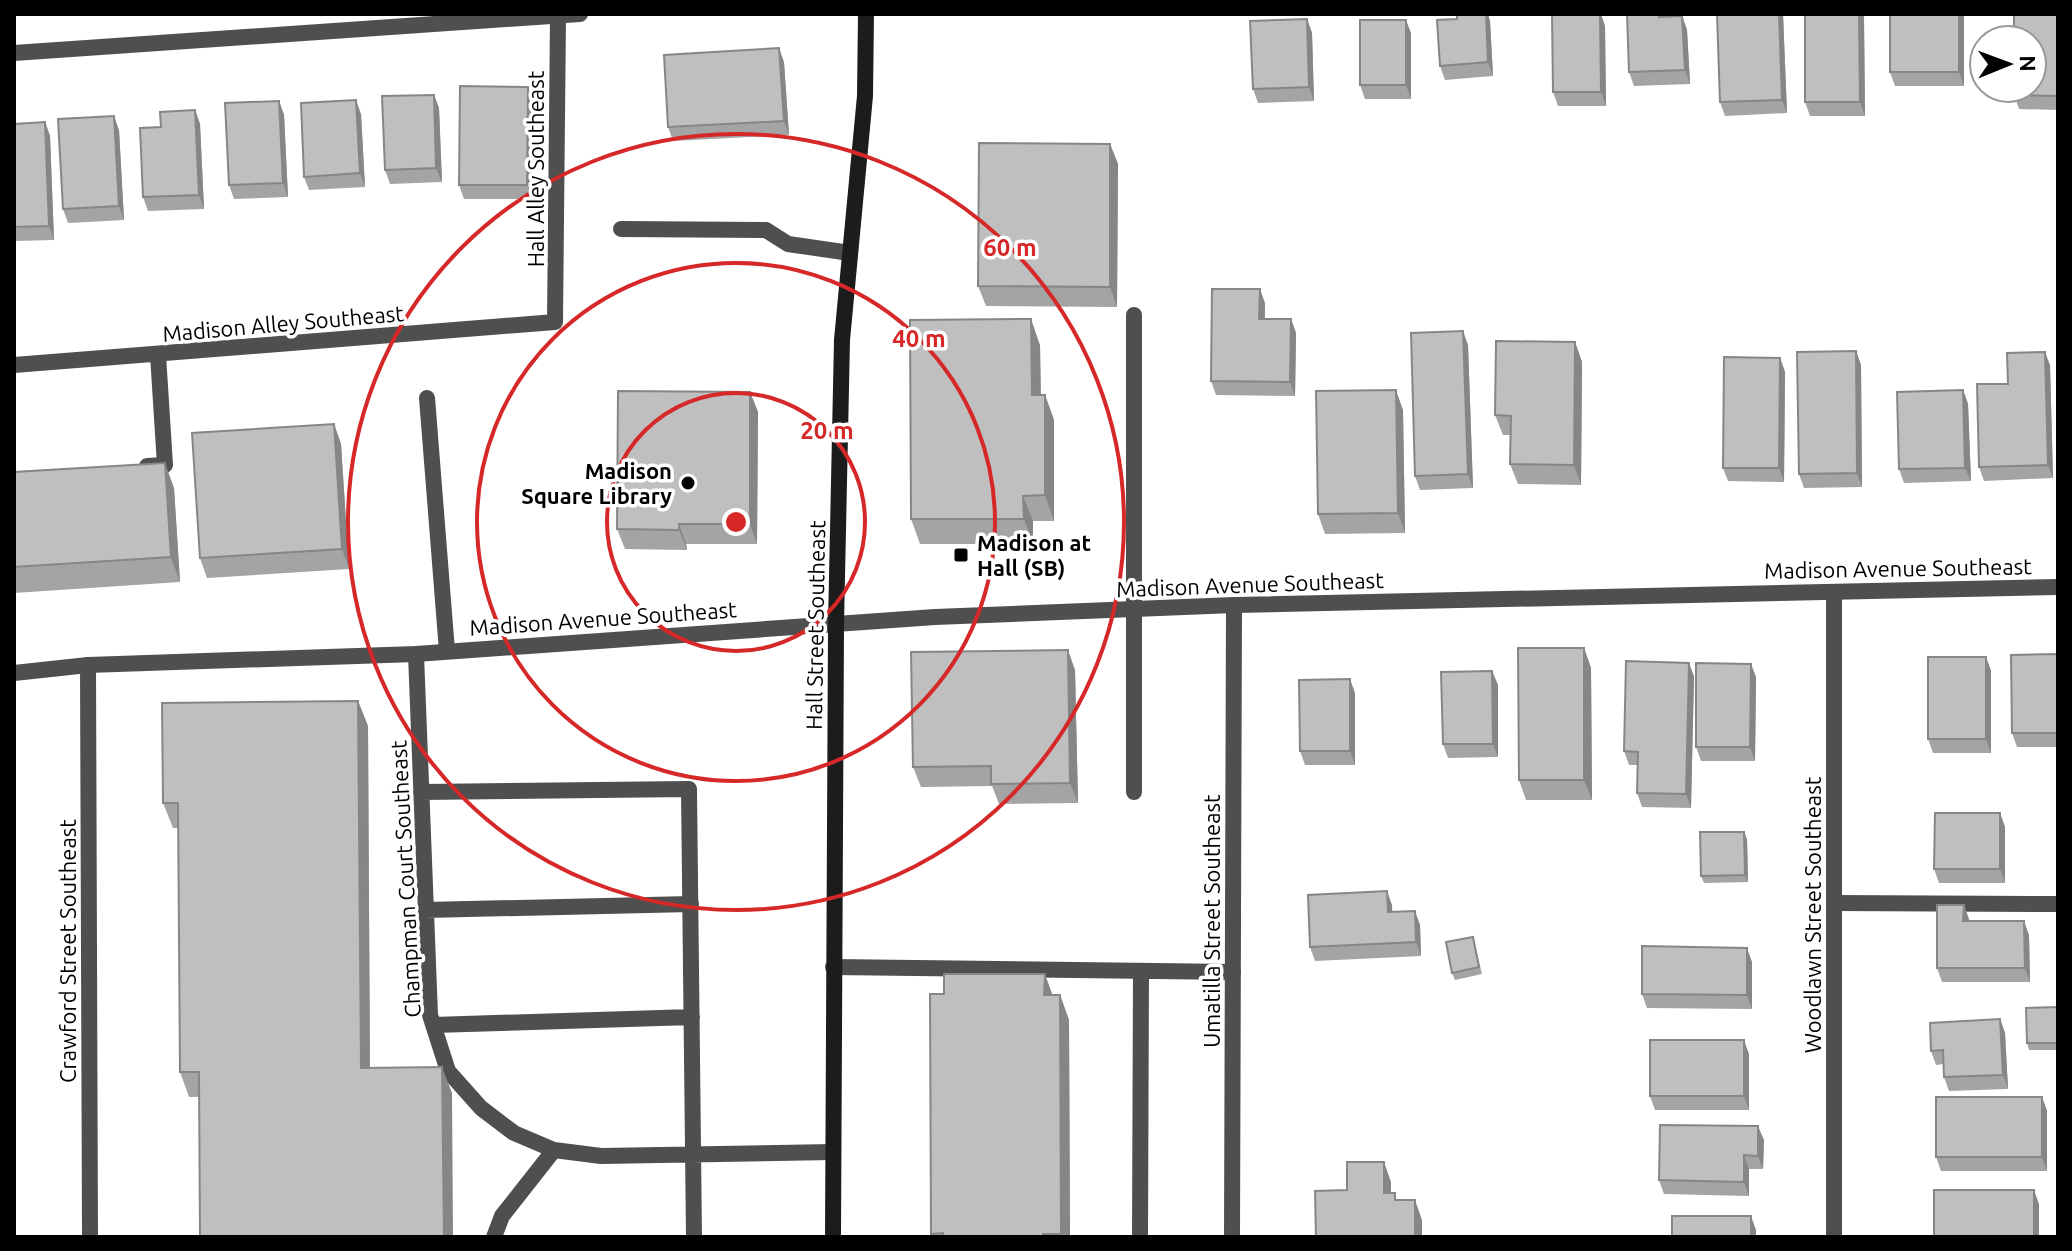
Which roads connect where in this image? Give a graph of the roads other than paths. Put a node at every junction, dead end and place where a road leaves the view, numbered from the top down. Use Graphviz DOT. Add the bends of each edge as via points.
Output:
graph roads {
  1 [pos="580,14"];
  2 [pos="866,14"];
  3 [pos="558,16"];
  4 [pos="14,53"];
  5 [pos="621,229"];
  6 [pos="850,253"];
  7 [pos="1134,315"];
  8 [pos="555,322"];
  9 [pos="158,355"];
  10 [pos="14,365"];
  11 [pos="427,398"];
  12 [pos="135,467"];
  13 [pos="2058,587"];
  14 [pos="1834,592"];
  15 [pos="1234,605"];
  16 [pos="1132,611"];
  17 [pos="836,624"];
  18 [pos="447,651"];
  19 [pos="416,654"];
  20 [pos="88,665"];
  21 [pos="14,673"];
  22 [pos="421,792"];
  23 [pos="1134,792"];
  24 [pos="1834,903"];
  25 [pos="691,904"];
  26 [pos="2058,904"];
  27 [pos="425,910"];
  28 [pos="833,967"];
  29 [pos="1141,971"];
  30 [pos="1233,972"];
  31 [pos="692,1017"];
  32 [pos="433,1025"];
  33 [pos="554,1150"];
  34 [pos="833,1152"];
  35 [pos="694,1155"];
  36 [pos="90,1237"];
  37 [pos="494,1237"];
  38 [pos="694,1237"];
  39 [pos="833,1237"];
  40 [pos="1140,1237"];
  41 [pos="1232,1237"];
  42 [pos="1834,1237"];
  1 -- 3 [label="street"];
  2 -- 6 [label="main road, Hall Street Southeast" via="865,96"];
  3 -- 4 [label="street"];
  3 -- 8 [label="street, Hall Alley Southeast"];
  5 -- 6 [label="street" via="766,230 788,244"];
  6 -- 17 [label="main road, Hall Street Southeast" via="842,340"];
  7 -- 16 [label="street"];
  8 -- 9 [label="street, Madison Alley Southeast"];
  9 -- 10 [label="street, Madison Alley Southeast"];
  9 -- 12 [label="street" via="165,465"];
  11 -- 18 [label="street"];
  13 -- 14 [label="street, Madison Avenue Southeast"];
  14 -- 15 [label="street, Madison Avenue Southeast"];
  14 -- 24 [label="street, Woodlawn Street Southeast"];
  15 -- 16 [label="street, Madison Avenue Southeast"];
  15 -- 30 [label="street, Umatilla Street Southeast"];
  16 -- 17 [label="street, Madison Avenue Southeast"];
  16 -- 23 [label="street"];
  17 -- 18 [label="street, Madison Avenue Southeast"];
  17 -- 28 [label="main road, Hall Street Southeast"];
  18 -- 19 [label="street, Madison Avenue Southeast"];
  19 -- 20 [label="street, Madison Avenue Southeast"];
  19 -- 22 [label="street, Champman Court Southeast"];
  20 -- 21 [label="street, Madison Avenue Southeast"];
  20 -- 36 [label="street, Crawford Street Southeast"];
  22 -- 25 [label="street" via="689,789"];
  22 -- 27 [label="street, Champman Court Southeast"];
  24 -- 26 [label="street"];
  24 -- 42 [label="street, Woodlawn Street Southeast"];
  25 -- 27 [label="street"];
  25 -- 31 [label="street"];
  27 -- 32 [label="street, Champman Court Southeast"];
  28 -- 29 [label="street"];
  28 -- 34 [label="main road, Hall Street Southeast"];
  29 -- 30 [label="street"];
  29 -- 40 [label="street"];
  30 -- 41 [label="street, Umatilla Street Southeast"];
  31 -- 32 [label="street"];
  31 -- 35 [label="street"];
  32 -- 33 [label="street, Champman Court Southeast" via="448,1071 481,1108 514,1133"];
  33 -- 35 [label="street, Champman Court Southeast" via="601,1156"];
  33 -- 37 [label="street" via="502,1216"];
  34 -- 35 [label="street, Champman Court Southeast"];
  34 -- 39 [label="main road, Hall Street Southeast"];
  35 -- 38 [label="street"];
}
